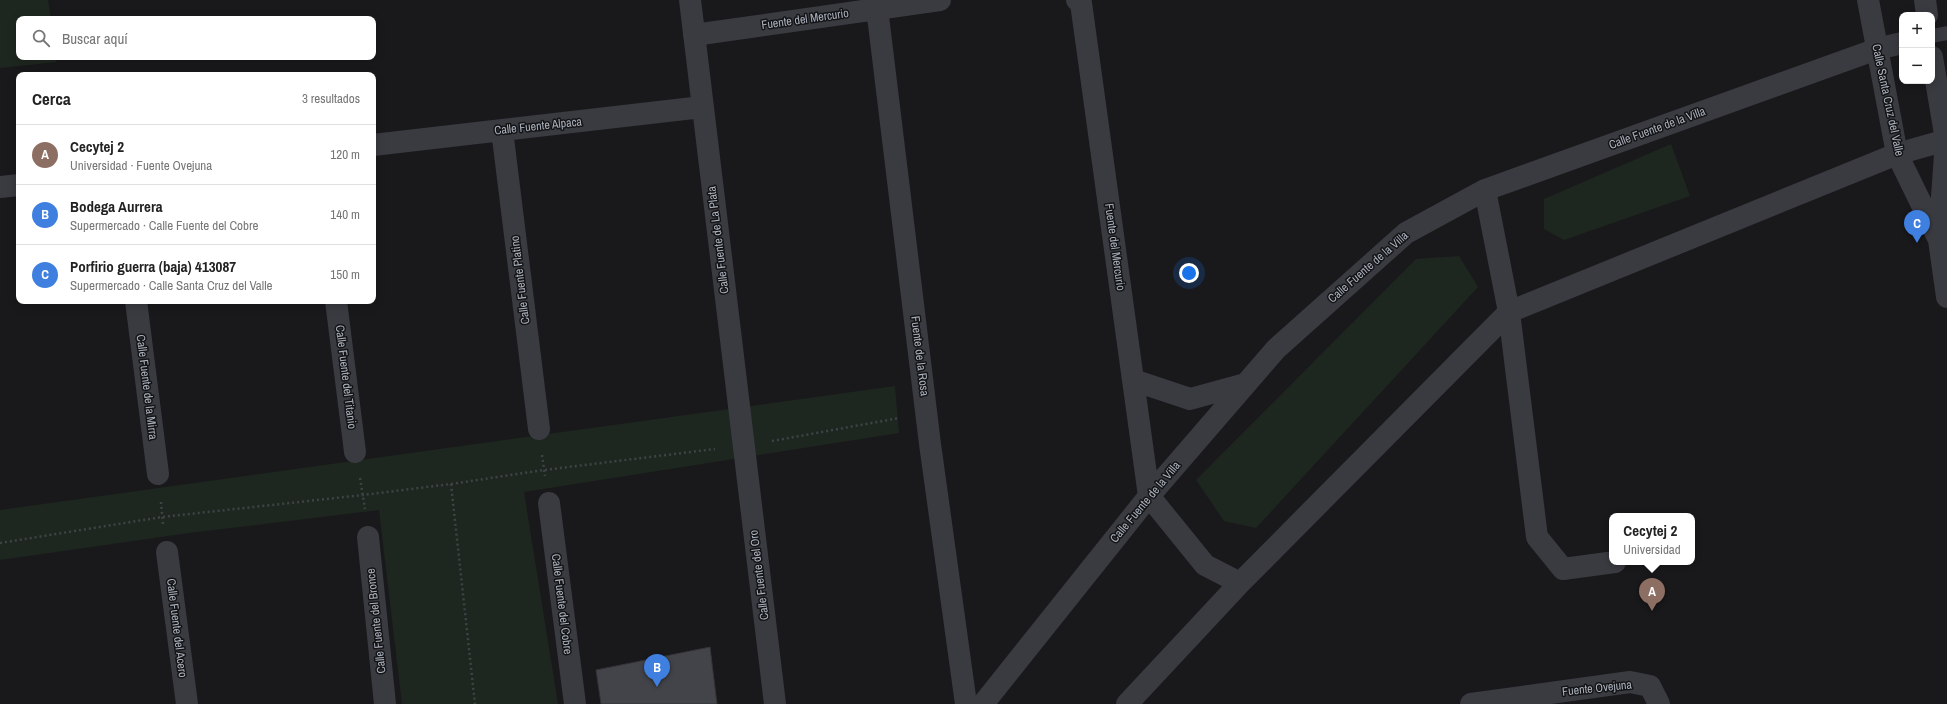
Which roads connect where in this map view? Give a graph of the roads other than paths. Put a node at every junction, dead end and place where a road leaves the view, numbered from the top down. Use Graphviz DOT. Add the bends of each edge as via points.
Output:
graph roads {
  1 [pos="690,0"];
  2 [pos="940,0"];
  3 [pos="1077,0"];
  4 [pos="1868,0"];
  5 [pos="1925,0"];
  6 [pos="877,8"];
  7 [pos="1927,12"];
  8 [pos="1947,33"];
  9 [pos="694,35"];
  10 [pos="1935,35"];
  11 [pos="1899,44"];
  12 [pos="1877,49"];
  13 [pos="1935,75"];
  14 [pos="702,107"];
  15 [pos="502,130"];
  16 [pos="1946,139"];
  17 [pos="376,145"];
  18 [pos="1897,154"];
  19 [pos="16,185"];
  20 [pos="0,187"];
  21 [pos="1485,190"];
  22 [pos="1939,240"];
  23 [pos="1947,296"];
  24 [pos="136,304"];
  25 [pos="336,304"];
  26 [pos="1509,312"];
  27 [pos="1133,380"];
  28 [pos="1245,384"];
  29 [pos="539,429"];
  30 [pos="743,446"];
  31 [pos="356,452"];
  32 [pos="158,474"];
  33 [pos="1149,496"];
  34 [pos="549,503"];
  35 [pos="368,537"];
  36 [pos="167,552"];
  37 [pos="1609,563"];
  38 [pos="1240,583"];
  39 [pos="1655,695"];
  40 [pos="187,704"];
  41 [pos="385,704"];
  42 [pos="574,704"];
  43 [pos="774,704"];
  44 [pos="966,704"];
  45 [pos="983,704"];
  46 [pos="1127,704"];
  47 [pos="1471,704"];
  1 -- 9 [label="street, Calle Fuente de La Plata"];
  2 -- 6 [label="street, Fuente del Mercurio"];
  3 -- 27 [label="street, Fuente del Mercurio" via="1081,3"];
  4 -- 12 [label="street, Calle Santa Cruz del Valle"];
  5 -- 7 [label="street"];
  6 -- 9 [label="street, Fuente del Mercurio"];
  6 -- 44 [label="street, Fuente de la Rosa"];
  8 -- 10 [label="lane"];
  9 -- 14 [label="street, Calle Fuente de La Plata"];
  11 -- 12 [label="street, Calle Fuente de la Villa"];
  12 -- 18 [label="street, Calle Santa Cruz del Valle"];
  12 -- 21 [label="street, Calle Fuente de la Villa"];
  13 -- 16 [label="street, Calle Santa Cruz del Valle"];
  14 -- 15 [label="street, Calle Fuente Alpaca"];
  14 -- 30 [label="street, Calle Fuente de La Plata"];
  15 -- 17 [label="street, Calle Fuente Alpaca"];
  15 -- 29 [label="street, Calle Fuente Platino"];
  16 -- 18 [label="street"];
  16 -- 22 [label="street, Calle Santa Cruz del Valle"];
  18 -- 22 [label="street, Calle Santa Cruz del Valle"];
  18 -- 26 [label="street"];
  19 -- 20 [label="street"];
  21 -- 26 [label="street"];
  21 -- 28 [label="street, Calle Fuente de la Villa" via="1406,233 1276,349"];
  22 -- 23 [label="street, Calle Santa Cruz del Valle"];
  24 -- 32 [label="street, Calle Fuente de la Mirra"];
  25 -- 31 [label="street, Calle Fuente del Titanio"];
  26 -- 37 [label="street" via="1537,537 1563,569"];
  26 -- 38 [label="street"];
  27 -- 28 [label="street" via="1190,399"];
  27 -- 33 [label="street, Fuente del Mercurio"];
  28 -- 33 [label="street, Calle Fuente de la Villa"];
  30 -- 43 [label="street, Calle Fuente del Oro"];
  33 -- 38 [label="street" via="1205,565"];
  33 -- 45 [label="street, Calle Fuente de la Villa"];
  34 -- 42 [label="street, Calle Fuente del Cobre"];
  35 -- 41 [label="street, Calle Fuente del Bronce"];
  36 -- 40 [label="street, Calle Fuente del Acero"];
  38 -- 46 [label="street"];
  39 -- 47 [label="street, Fuente Ovejuna" via="1630,682"];
}
